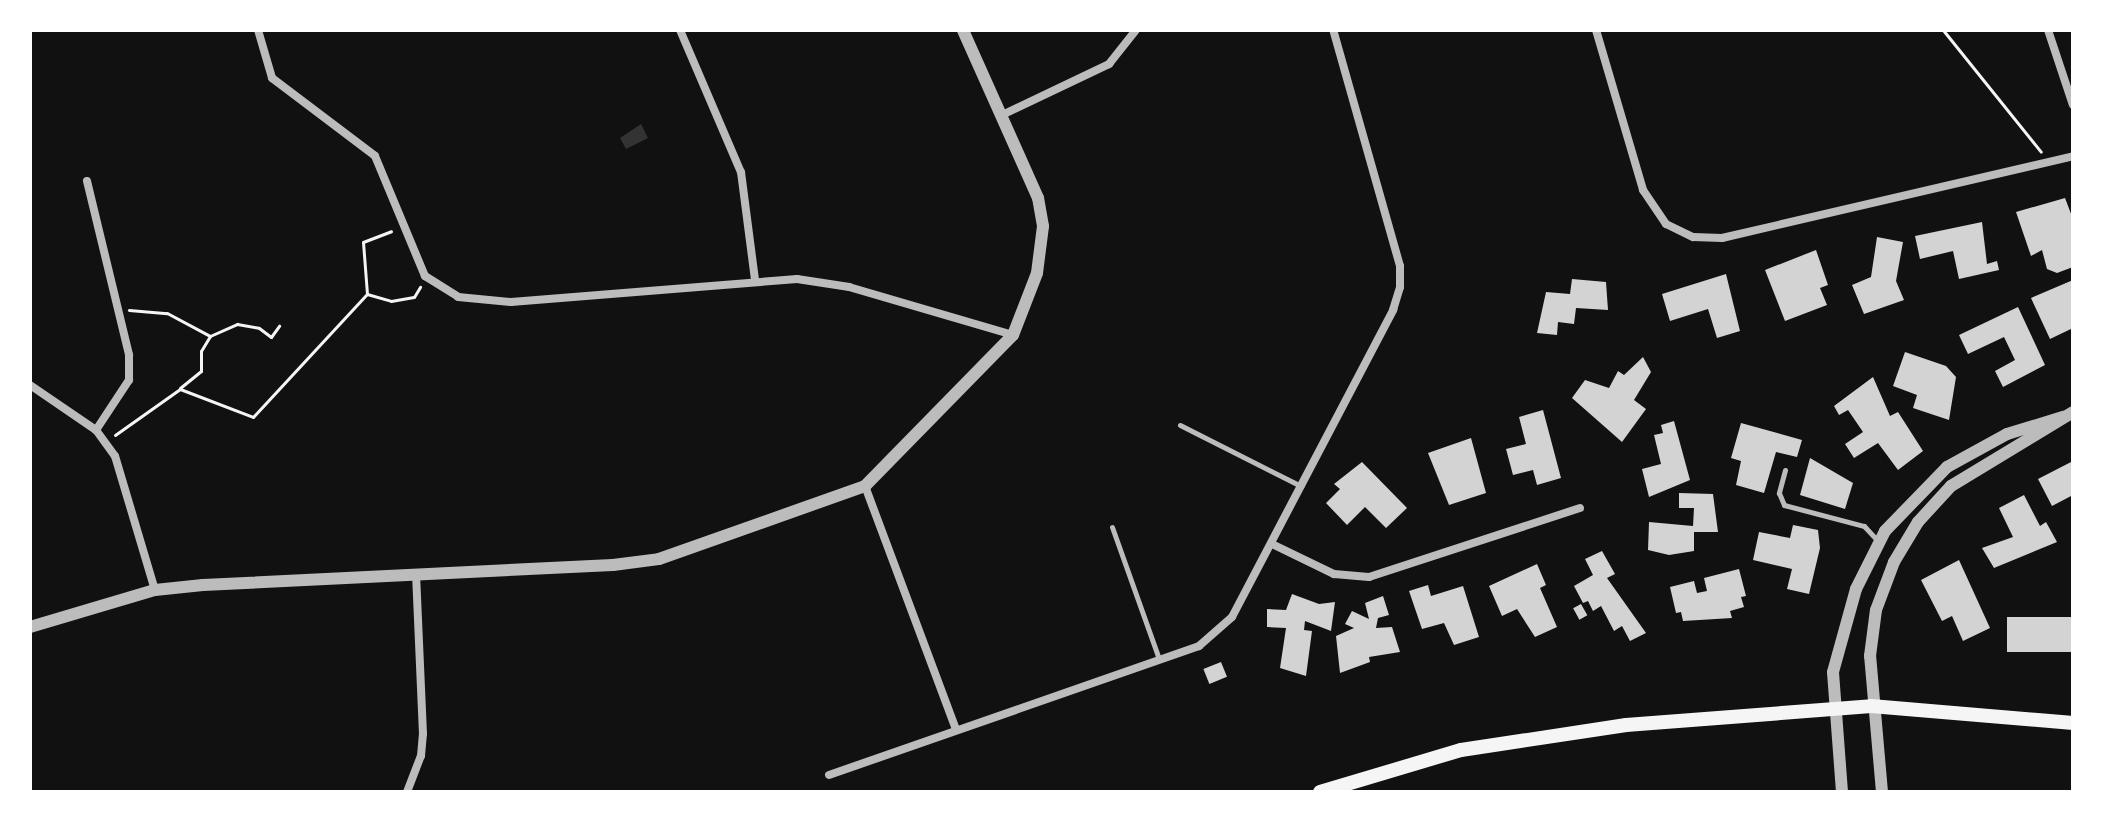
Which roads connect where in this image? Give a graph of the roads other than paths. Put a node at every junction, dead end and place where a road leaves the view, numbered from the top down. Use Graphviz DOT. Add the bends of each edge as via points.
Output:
graph roads {
  1 [pos="258,30"];
  2 [pos="680,30"];
  3 [pos="963,30"];
  4 [pos="1136,30"];
  5 [pos="1333,30"];
  6 [pos="1596,30"];
  7 [pos="2048,30"];
  8 [pos="2073,105"];
  9 [pos="1002,115"];
  10 [pos="2073,156"];
  11 [pos="87,181"];
  12 [pos="755,280"];
  13 [pos="1013,335"];
  14 [pos="30,385"];
  15 [pos="2068,415"];
  16 [pos="1180,425"];
  17 [pos="96,430"];
  18 [pos="1785,470"];
  19 [pos="865,486"];
  20 [pos="1302,487"];
  21 [pos="1580,508"];
  22 [pos="1112,527"];
  23 [pos="1272,544"];
  24 [pos="1877,544"];
  25 [pos="416,574"];
  26 [pos="155,590"];
  27 [pos="30,627"];
  28 [pos="1159,659"];
  29 [pos="1871,706"];
  30 [pos="1832,707"];
  31 [pos="2073,723"];
  32 [pos="956,729"];
  33 [pos="829,775"];
  34 [pos="407,792"];
  35 [pos="1320,792"];
  36 [pos="1842,792"];
  37 [pos="1882,792"];
  1 -- 12 [label="street" via="272,78 375,156 425,276 458,297 511,302"];
  2 -- 12 [label="street" via="741,172"];
  3 -- 9 [label="street"];
  4 -- 9 [label="street" via="1109,64"];
  5 -- 20 [label="street" via="1400,266 1400,287"];
  6 -- 10 [label="street" via="1643,190 1666,224 1693,237 1722,238"];
  7 -- 8 [label="street"];
  9 -- 13 [label="street" via="1038,198 1043,226 1031,296"];
  11 -- 17 [label="street" via="120,311 129,380"];
  12 -- 13 [label="street" via="822,281"];
  13 -- 19 [label="street"];
  14 -- 17 [label="street"];
  15 -- 24 [label="street" via="2007,434 1947,467 1904,506"];
  15 -- 29 [label="street" via="1963,477 1918,522 1894,562 1876,610"];
  16 -- 20 [label="lane"];
  17 -- 26 [label="street" via="122,475"];
  18 -- 24 [label="lane" via="1779,493 1784,505 1864,526"];
  19 -- 25 [label="street" via="659,559"];
  19 -- 32 [label="street"];
  20 -- 23 [label="street"];
  21 -- 23 [label="street" via="1369,577 1334,574"];
  22 -- 28 [label="lane"];
  23 -- 28 [label="street" via="1219,633"];
  24 -- 30 [label="street" via="1846,616 1833,672"];
  25 -- 26 [label="street"];
  25 -- 34 [label="street" via="423,734"];
  26 -- 27 [label="street"];
  28 -- 32 [label="street"];
  29 -- 30 [label="main road"];
  29 -- 31 [label="main road"];
  29 -- 37 [label="street"];
  30 -- 35 [label="main road" via="1565,732 1461,750"];
  30 -- 36 [label="street"];
  32 -- 33 [label="street"];
}
